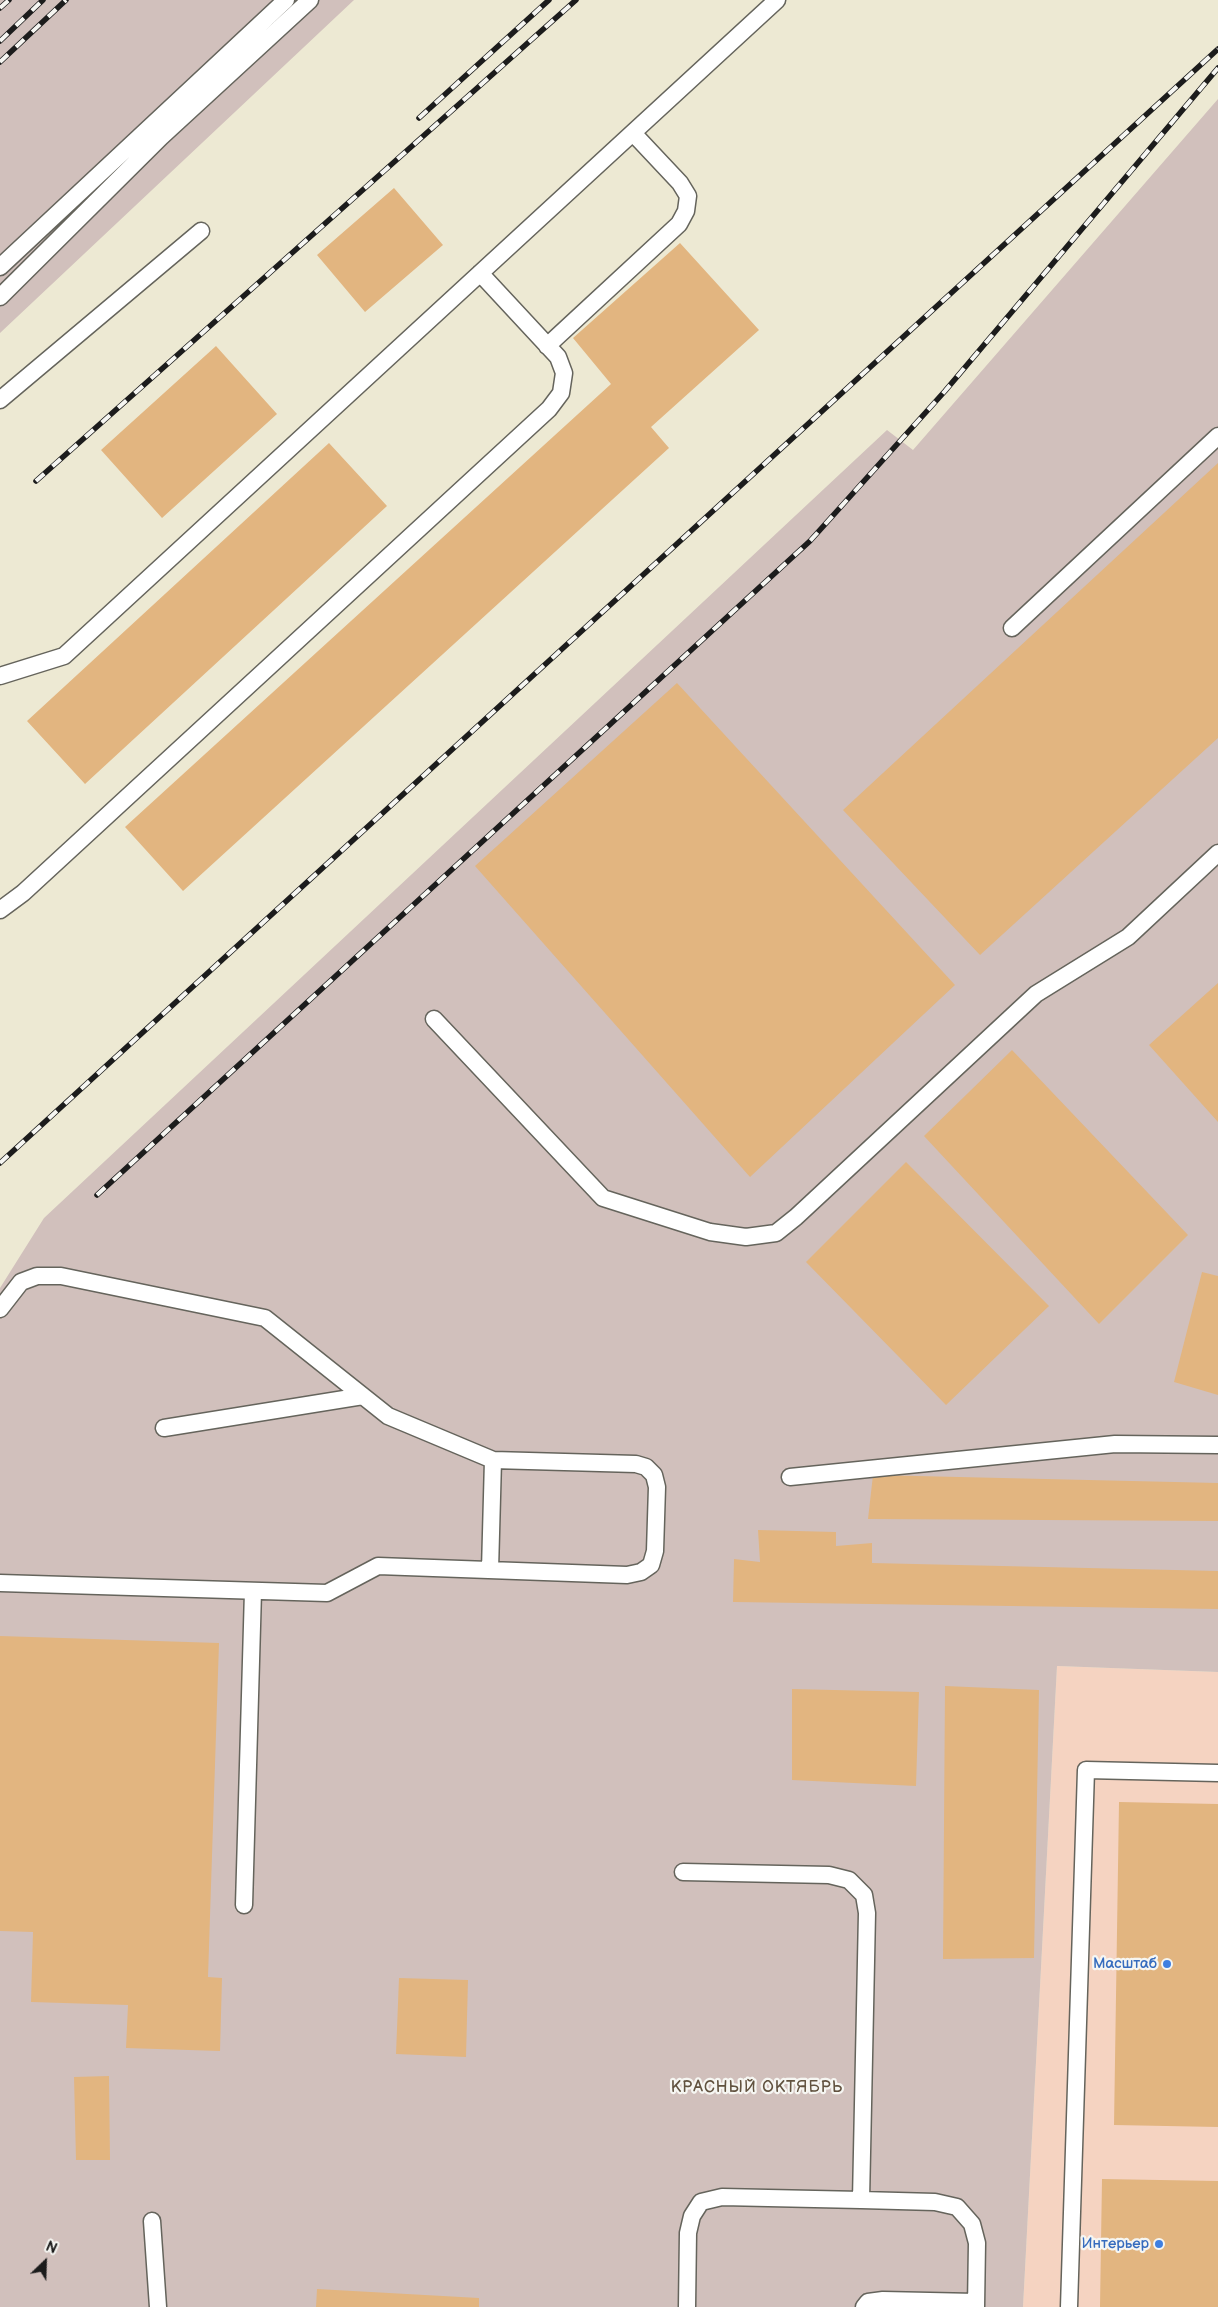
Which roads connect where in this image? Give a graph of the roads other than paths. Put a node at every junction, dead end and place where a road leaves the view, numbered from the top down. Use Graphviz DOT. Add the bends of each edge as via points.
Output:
graph roads {
  1 [pos="286,0"];
  2 [pos="310,0"];
  3 [pos="778,0"];
  4 [pos="633,133"];
  5 [pos="201,231"];
  6 [pos="0,267"];
  7 [pos="480,273"];
  8 [pos="0,297"];
  9 [pos="547,346"];
  10 [pos="0,400"];
  11 [pos="1218,436"];
  12 [pos="1012,628"];
  13 [pos="0,676"];
  14 [pos="1218,853"];
  15 [pos="0,910"];
  16 [pos="434,1019"];
  17 [pos="0,1309"];
  18 [pos="363,1396"];
  19 [pos="164,1428"];
  20 [pos="1218,1445"];
  21 [pos="493,1460"];
  22 [pos="790,1477"];
  23 [pos="490,1570"];
  24 [pos="0,1582"];
  25 [pos="253,1591"];
  26 [pos="1218,1773"];
  27 [pos="683,1872"];
  28 [pos="244,1905"];
  29 [pos="861,2200"];
  30 [pos="152,2221"];
  31 [pos="976,2305"];
  32 [pos="158,2307"];
  33 [pos="687,2307"];
  34 [pos="864,2307"];
  35 [pos="1069,2307"];
  1 -- 6 [label="lane"];
  2 -- 8 [label="lane" via="161,137"];
  3 -- 4 [label="lane"];
  4 -- 7 [label="lane"];
  4 -- 9 [label="lane" via="680,183 688,196 686,210 679,224"];
  5 -- 10 [label="lane"];
  7 -- 9 [label="lane"];
  7 -- 13 [label="lane" via="64,656"];
  9 -- 15 [label="lane" via="558,357 564,374 561,393 550,409 23,893"];
  11 -- 12 [label="lane"];
  14 -- 16 [label="lane" via="1128,937 1036,994 776,1233 746,1237 710,1232 603,1198"];
  17 -- 18 [label="lane" via="21,1282 37,1276 61,1276 265,1318"];
  18 -- 19 [label="lane"];
  18 -- 21 [label="lane" via="388,1416"];
  20 -- 22 [label="lane" via="1114,1444"];
  21 -- 23 [label="lane"];
  21 -- 23 [label="lane" via="636,1464 646,1467 654,1475 655,1551 651,1565 641,1572 628,1574"];
  23 -- 25 [label="lane" via="378,1566 328,1593"];
  24 -- 25 [label="lane"];
  25 -- 28 [label="lane"];
  26 -- 35 [label="lane" via="1086,1770"];
  27 -- 29 [label="lane" via="829,1875 849,1880 864,1895 867,1913"];
  29 -- 31 [label="lane" via="935,2202 957,2207 972,2224 977,2243"];
  29 -- 33 [label="lane" via="722,2197 701,2202 692,2216 688,2233"];
  30 -- 32 [label="lane"];
  31 -- 34 [label="lane" via="883,2300 868,2302"];
}
